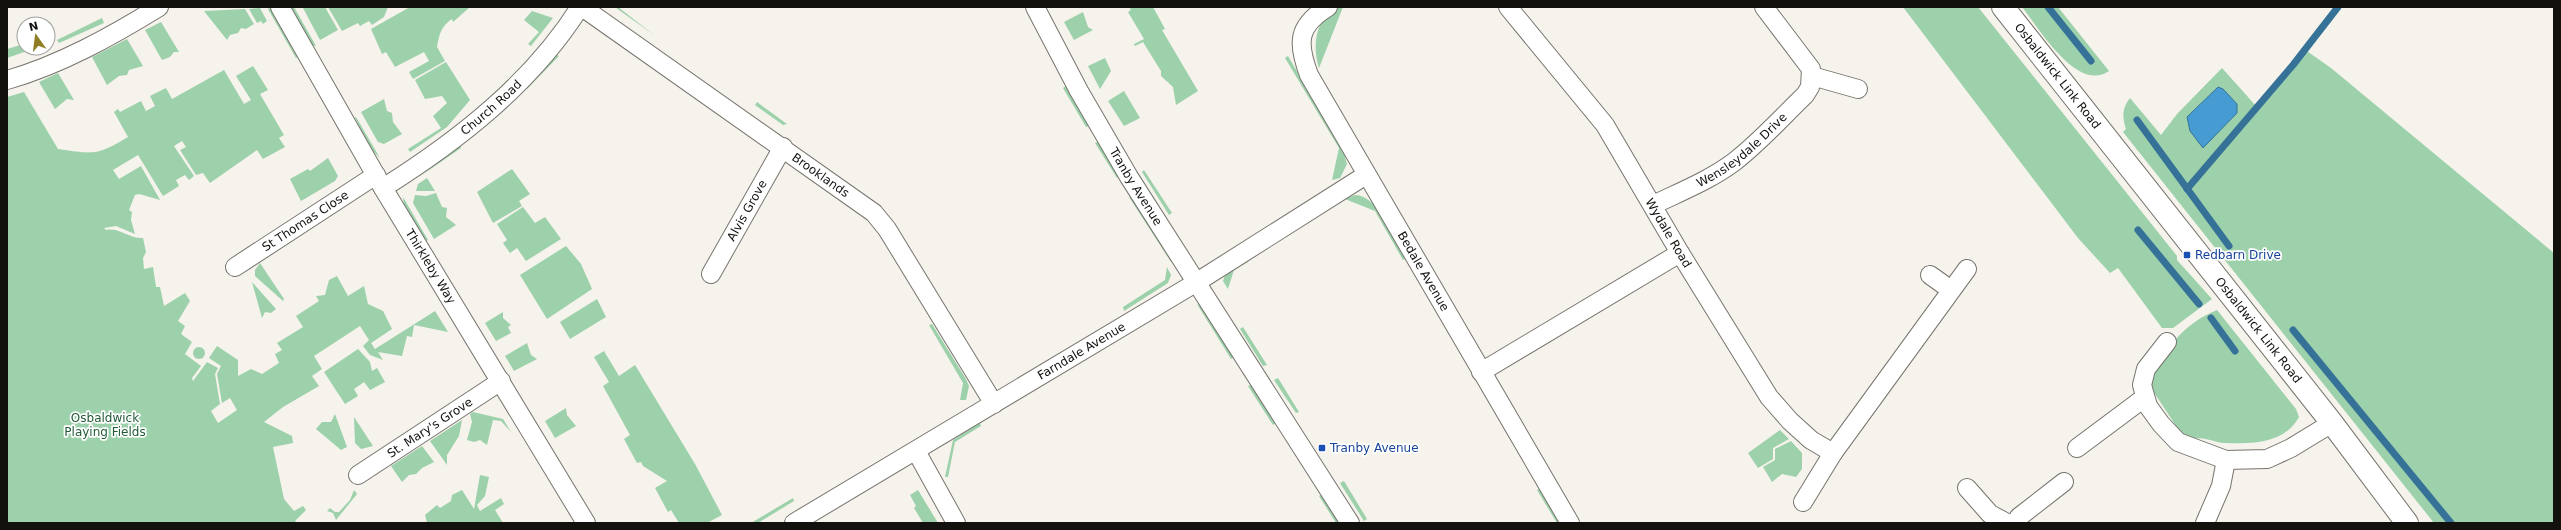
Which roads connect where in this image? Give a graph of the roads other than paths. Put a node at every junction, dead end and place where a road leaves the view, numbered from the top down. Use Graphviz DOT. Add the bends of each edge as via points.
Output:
graph roads {
  1 [pos="158,7"];
  2 [pos="280,7"];
  3 [pos="581,7"];
  4 [pos="1035,7"];
  5 [pos="1508,7"];
  6 [pos="1764,7"];
  7 [pos="2003,7"];
  8 [pos="1321,11"];
  9 [pos="1812,76"];
  10 [pos="7,80"];
  11 [pos="1858,89"];
  12 [pos="783,147"];
  13 [pos="1366,175"];
  14 [pos="380,182"];
  15 [pos="1653,205"];
  16 [pos="1680,253"];
  17 [pos="235,268"];
  18 [pos="1967,269"];
  19 [pos="711,274"];
  20 [pos="1930,275"];
  21 [pos="1197,282"];
  22 [pos="1951,290"];
  23 [pos="2167,342"];
  24 [pos="1481,372"];
  25 [pos="501,381"];
  26 [pos="2144,398"];
  27 [pos="994,404"];
  28 [pos="2332,423"];
  29 [pos="2077,448"];
  30 [pos="916,451"];
  31 [pos="1833,453"];
  32 [pos="2226,460"];
  33 [pos="359,476"];
  34 [pos="2064,482"];
  35 [pos="1967,488"];
  36 [pos="1803,502"];
  37 [pos="586,523"];
  38 [pos="794,523"];
  39 [pos="956,523"];
  40 [pos="1350,523"];
  41 [pos="1570,523"];
  42 [pos="2007,523"];
  43 [pos="2016,523"];
  44 [pos="2206,523"];
  45 [pos="2407,523"];
  1 -- 10 [label="street" via="98,41"];
  2 -- 14 [label="street, Thirkleby Way"];
  3 -- 12 [label="street, Brooklands"];
  3 -- 14 [label="street, Church Road" via="545,56 491,108 453,140"];
  4 -- 21 [label="street, Tranby Avenue" via="1078,91 1129,178"];
  5 -- 15 [label="street, Wydale Road" via="1605,125"];
  6 -- 9 [label="street" via="1806,60"];
  7 -- 28 [label="street, Osbaldwick Link Road"];
  8 -- 13 [label="street, Bedale Avenue" via="1307,24 1301,39 1302,56 1309,75"];
  9 -- 11 [label="street"];
  9 -- 15 [label="street, Wensleydale Drive" via="1806,94 1734,162"];
  12 -- 19 [label="street, Alvis Grove"];
  12 -- 27 [label="street, Brooklands" via="874,213"];
  13 -- 21 [label="street, Farndale Avenue"];
  13 -- 24 [label="street, Bedale Avenue"];
  14 -- 17 [label="street, St Thomas Close"];
  14 -- 25 [label="street, Thirkleby Way"];
  15 -- 16 [label="street, Wydale Road"];
  16 -- 24 [label="street"];
  16 -- 31 [label="street, Wydale Road" via="1769,397 1790,421 1812,440"];
  18 -- 22 [label="street"];
  20 -- 22 [label="street"];
  21 -- 27 [label="street, Farndale Avenue"];
  21 -- 40 [label="street, Tranby Avenue"];
  22 -- 31 [label="street"];
  23 -- 26 [label="street" via="2146,369 2142,385"];
  24 -- 41 [label="street, Bedale Avenue"];
  25 -- 33 [label="street, St. Mary's Grove"];
  25 -- 37 [label="street, Thirkleby Way"];
  26 -- 29 [label="street"];
  26 -- 32 [label="street" via="2161,424 2178,442"];
  27 -- 30 [label="street, Farndale Avenue"];
  28 -- 32 [label="street" via="2267,460"];
  28 -- 45 [label="street, Osbaldwick Link Road"];
  30 -- 38 [label="street, Farndale Avenue"];
  30 -- 39 [label="street"];
  31 -- 36 [label="street"];
  32 -- 44 [label="street" via="2221,486"];
  34 -- 43 [label="street" via="2019,517"];
  35 -- 42 [label="street" via="1990,514"];
}
